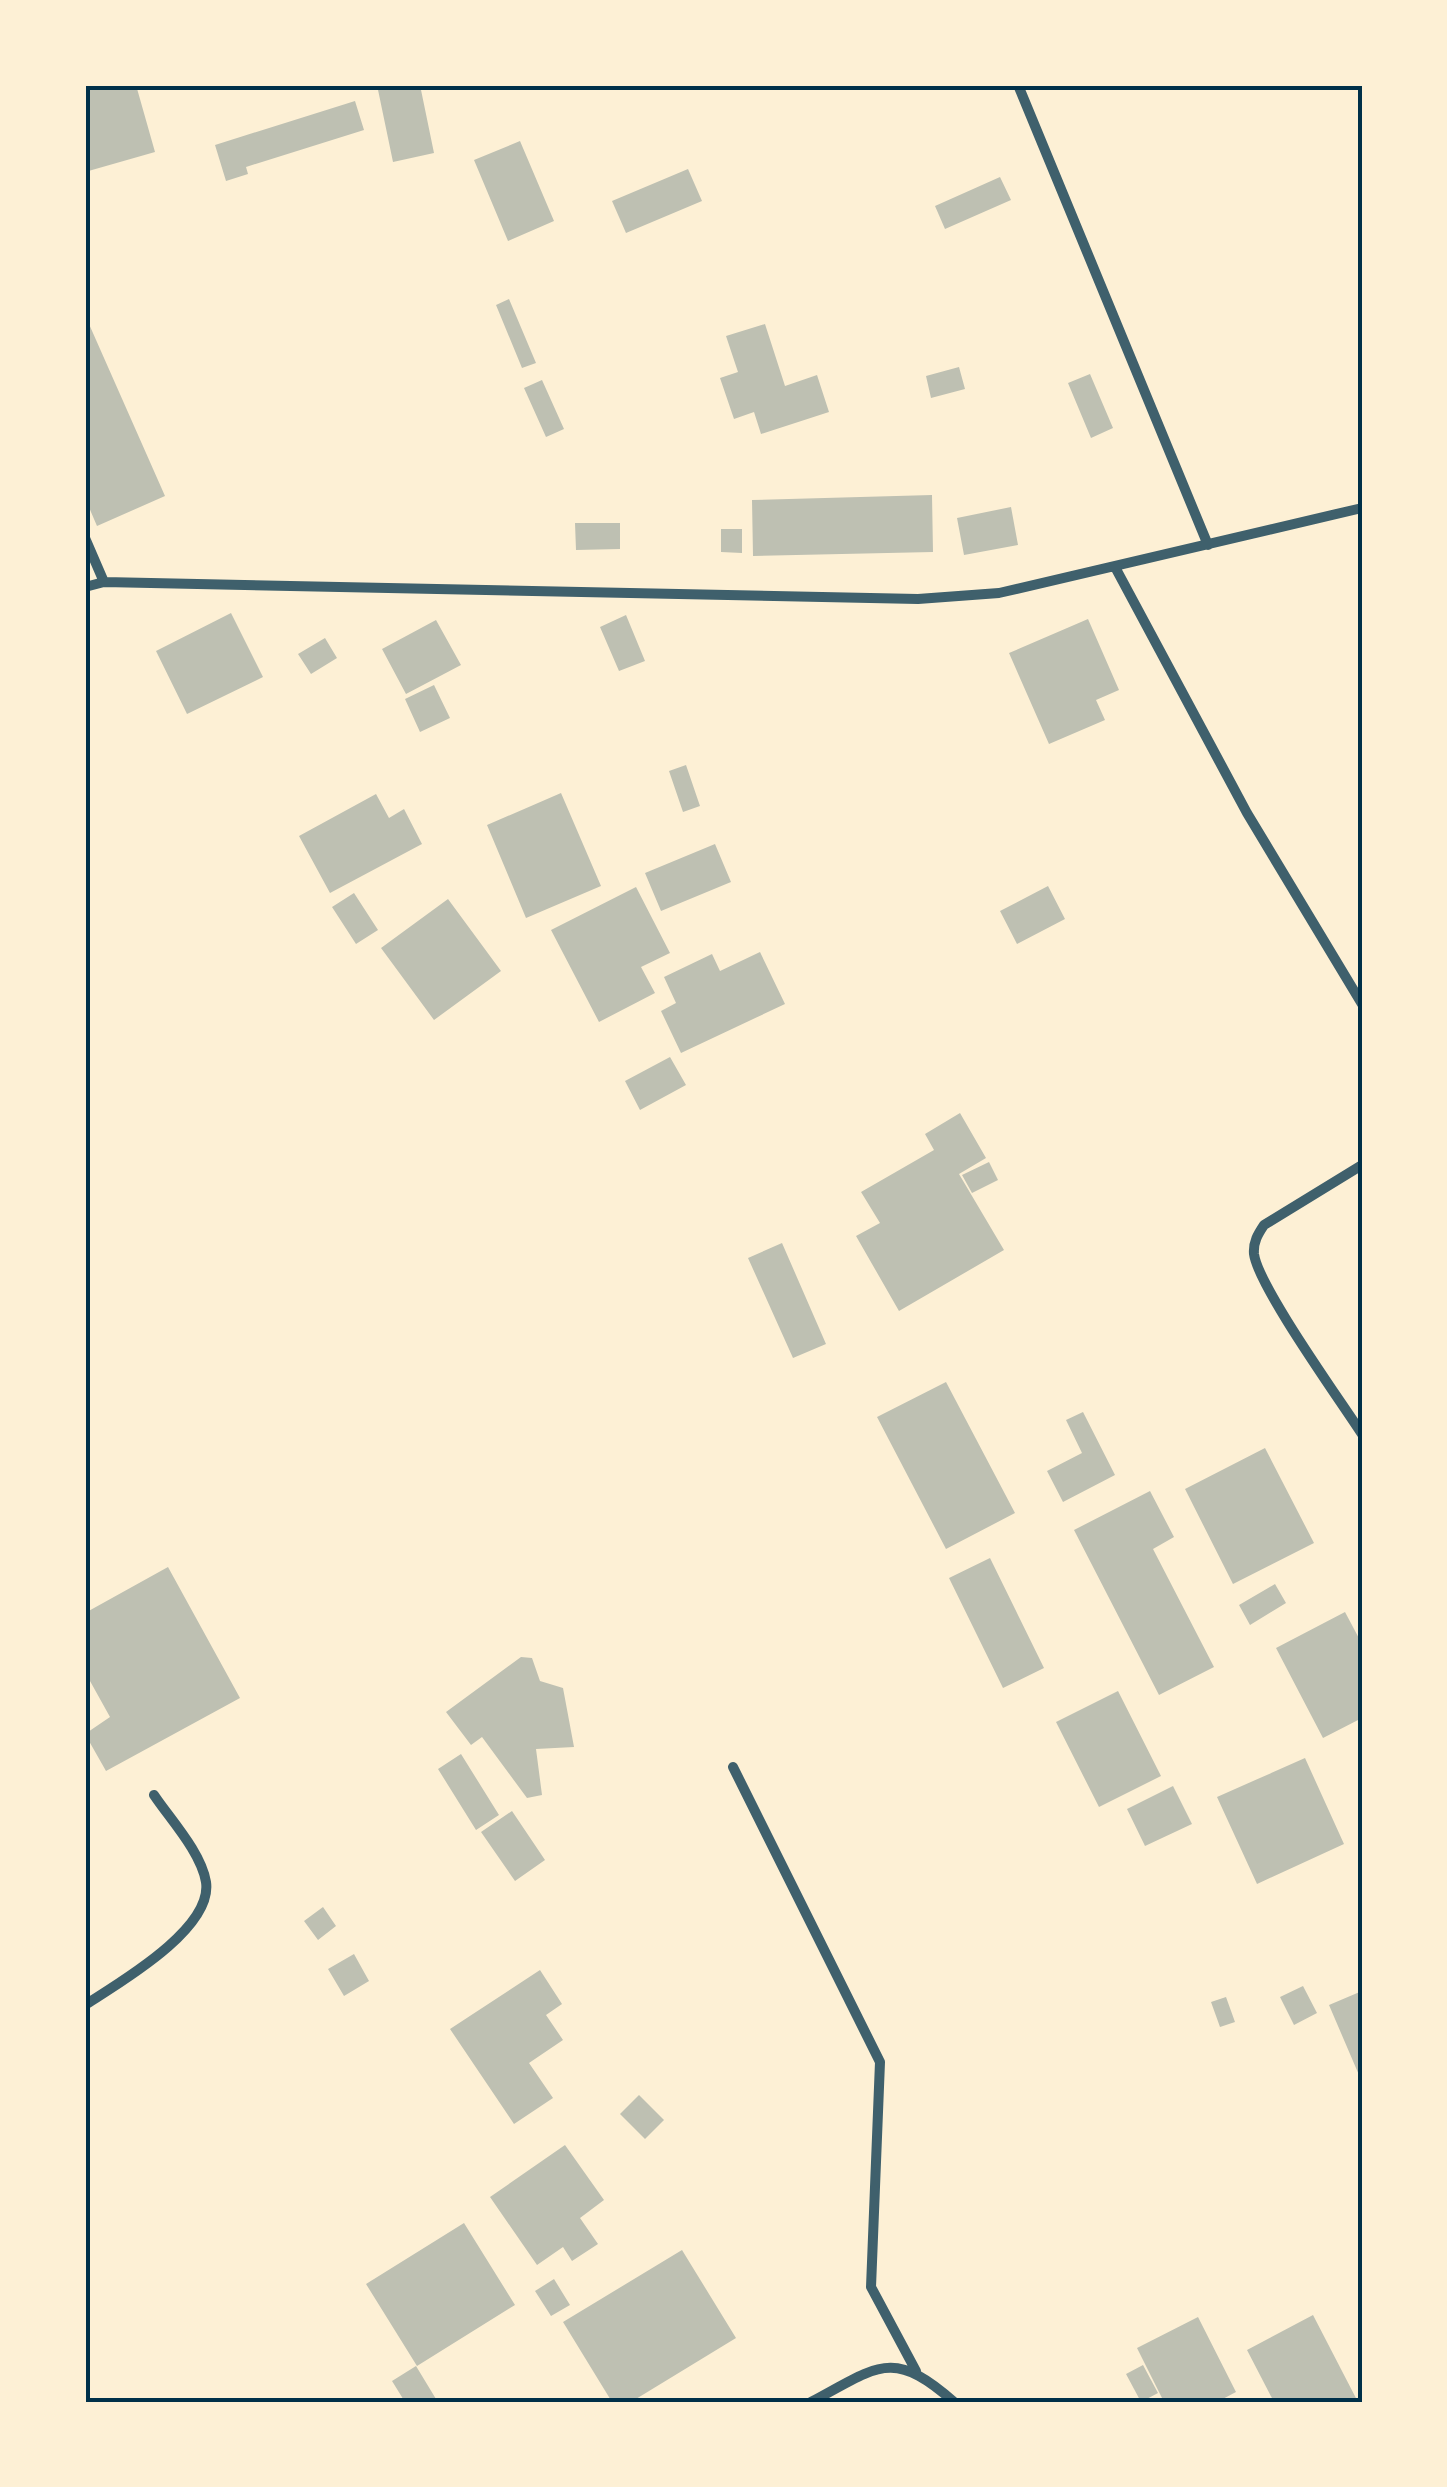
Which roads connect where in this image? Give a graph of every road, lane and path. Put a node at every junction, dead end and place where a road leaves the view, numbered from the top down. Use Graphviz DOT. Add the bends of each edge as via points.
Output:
graph roads {
  1 [pos="1018,85"];
  2 [pos="1362,508"];
  3 [pos="85,538"];
  4 [pos="1208,545"];
  5 [pos="1115,568"];
  6 [pos="104,582"];
  7 [pos="85,587"];
  8 [pos="1362,1004"];
  9 [pos="1362,1164"];
  10 [pos="1362,1434"];
  11 [pos="733,1767"];
  12 [pos="154,1794"];
  13 [pos="85,2004"];
  14 [pos="916,2371"];
  15 [pos="811,2402"];
  16 [pos="954,2402"];
  1 -- 4 [label="street"];
  2 -- 4 [label="street"];
  3 -- 6 [label="street"];
  4 -- 5 [label="street"];
  5 -- 6 [label="street" via="1000,593 918,599"];
  5 -- 8 [label="street" via="1247,813"];
  6 -- 7 [label="street"];
  9 -- 10 [label="street" via="1264,1225 1254,1255"];
  11 -- 14 [label="street" via="880,2062 871,2287"];
  12 -- 13 [label="street" via="206,1882 202,1906 138,1972"];
  14 -- 15 [label="street" via="890,2366"];
  14 -- 16 [label="street"];
}
